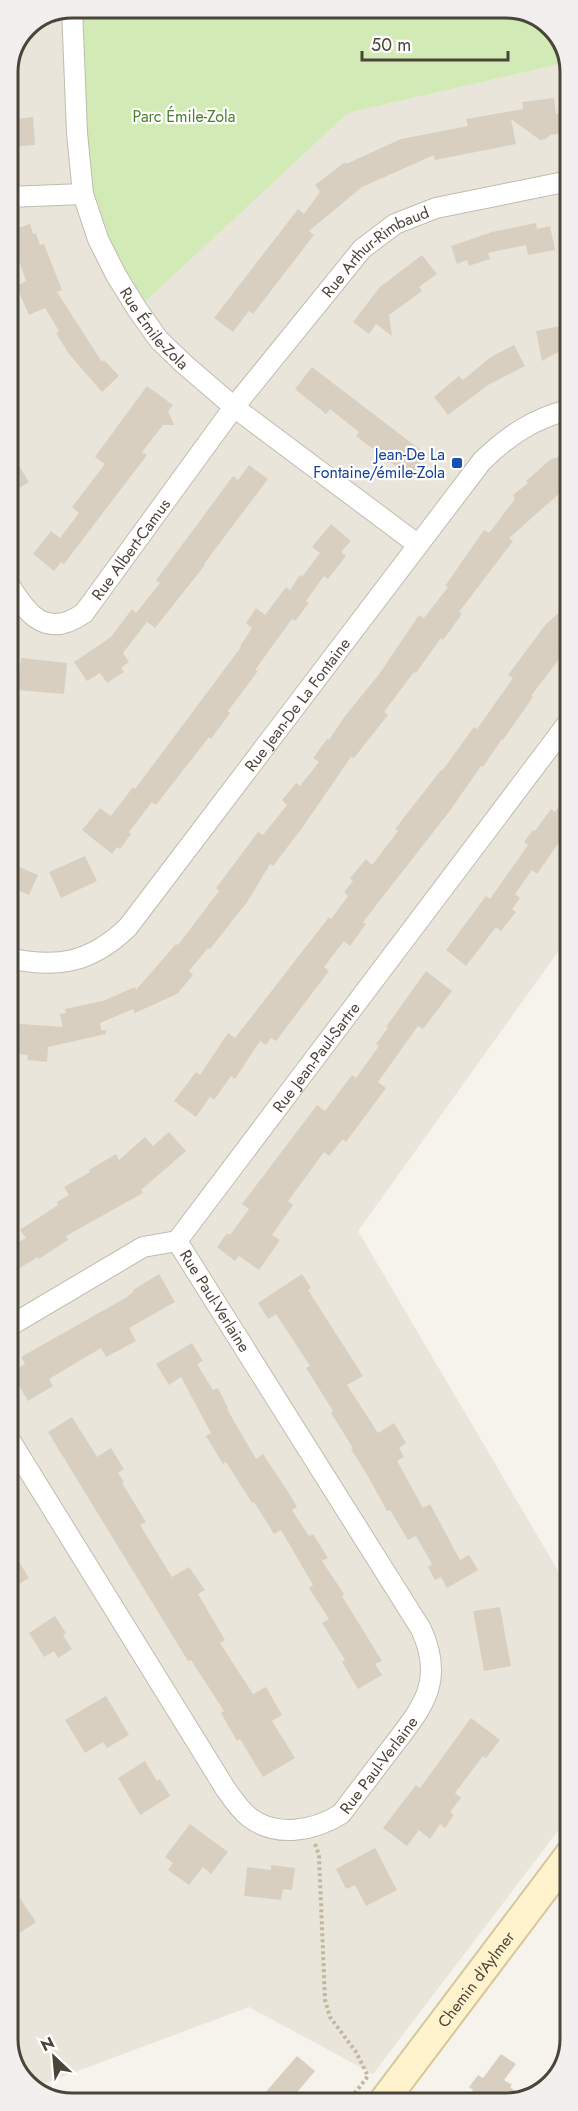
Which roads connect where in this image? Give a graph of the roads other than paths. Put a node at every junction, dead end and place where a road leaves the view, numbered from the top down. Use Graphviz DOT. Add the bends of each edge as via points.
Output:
graph roads {
  1 [pos="72,18"];
  2 [pos="560,183"];
  3 [pos="83,194"];
  4 [pos="18,197"];
  5 [pos="234,407"];
  6 [pos="560,413"];
  7 [pos="417,544"];
  8 [pos="18,599"];
  9 [pos="560,733"];
  10 [pos="18,959"];
  11 [pos="177,1241"];
  12 [pos="18,1321"];
  13 [pos="18,1453"];
  14 [pos="560,1867"];
  15 [pos="390,2093"];
  1 -- 3 [label="street, Rue Émile-Zola" via="76,133"];
  2 -- 5 [label="street, Rue Arthur-Rimbaud" via="436,208 395,224 376,237 348,265"];
  3 -- 4 [label="street"];
  3 -- 5 [label="street, Rue Émile-Zola" via="116,275 159,340"];
  5 -- 7 [label="street, Rue Émile-Zola"];
  5 -- 8 [label="street, Rue Albert-Camus" via="84,614 64,624 45,623 33,617"];
  6 -- 7 [label="street, Rue Jean-De La Fontaine" via="521,428 502,441 482,460"];
  7 -- 10 [label="street, Rue Jean-De La Fontaine" via="128,927 101,950 83,958 46,963"];
  9 -- 11 [label="street, Rue Jean-Paul-Sartre"];
  11 -- 12 [label="street" via="143,1247"];
  11 -- 13 [label="street, Rue Paul-Verlaine" via="428,1645 431,1678 420,1710 341,1814 327,1823 295,1831 267,1826 250,1818 238,1806"];
  14 -- 15 [label="main road, Chemin d'Aylmer"];
}
